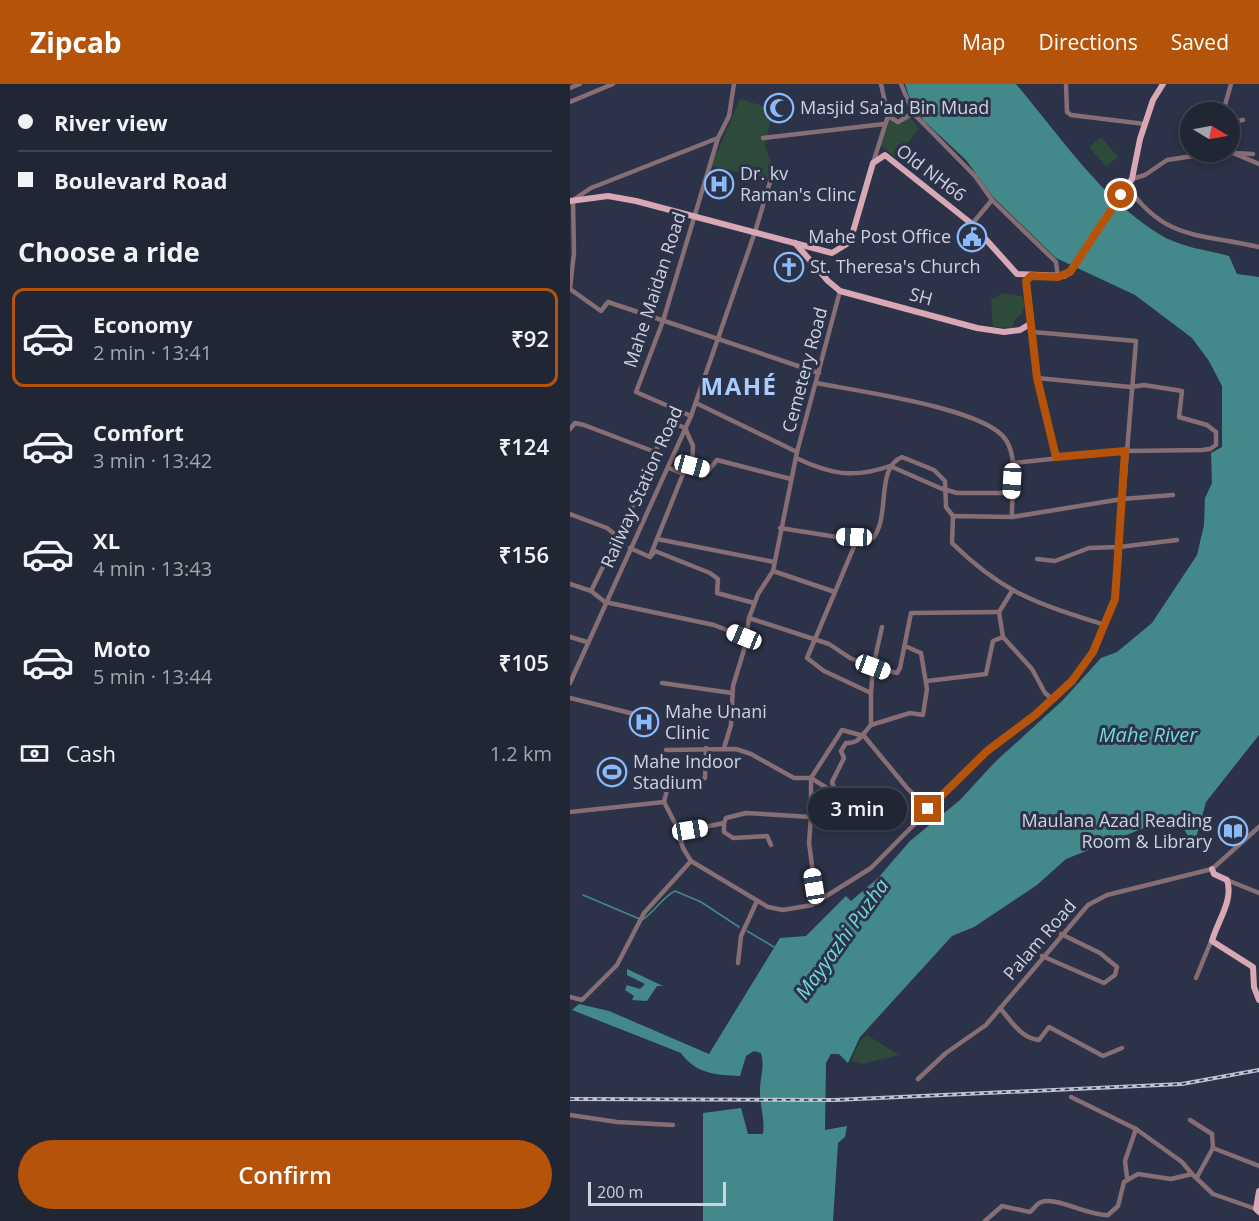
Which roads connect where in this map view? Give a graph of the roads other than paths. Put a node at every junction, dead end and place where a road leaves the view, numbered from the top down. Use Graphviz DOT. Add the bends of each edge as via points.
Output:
graph roads {
  1 [pos="580,84"];
  2 [pos="613,84"];
  3 [pos="735,84"];
  4 [pos="881,84"];
  5 [pos="901,84"];
  6 [pos="1066,84"];
  7 [pos="1163,84"];
  8 [pos="1231,84"];
  9 [pos="570,88"];
  10 [pos="570,102"];
  11 [pos="1226,102"];
  12 [pos="913,113"];
  13 [pos="888,116"];
  14 [pos="1240,120"];
  15 [pos="1243,120"];
  16 [pos="884,124"];
  17 [pos="1145,124"];
  18 [pos="718,138"];
  19 [pos="763,138"];
  20 [pos="876,149"];
  21 [pos="1240,153"];
  22 [pos="1253,154"];
  23 [pos="885,155"];
  24 [pos="1240,156"];
  25 [pos="1180,158"];
  26 [pos="873,163"];
  27 [pos="1259,164"];
  28 [pos="773,172"];
  29 [pos="1130,183"];
  30 [pos="572,200"];
  31 [pos="992,200"];
  32 [pos="694,215"];
  33 [pos="972,224"];
  34 [pos="755,232"];
  35 [pos="795,243"];
  36 [pos="1259,247"];
  37 [pos="1017,274"];
  38 [pos="1031,276"];
  39 [pos="1058,277"];
  40 [pos="570,289"];
  41 [pos="840,291"];
  42 [pos="1027,296"];
  43 [pos="663,321"];
  44 [pos="1030,324"];
  45 [pos="1032,332"];
  46 [pos="717,340"];
  47 [pos="819,373"];
  48 [pos="1037,378"];
  49 [pos="816,383"];
  50 [pos="1131,387"];
  51 [pos="696,403"];
  52 [pos="690,416"];
  53 [pos="686,428"];
  54 [pos="570,429"];
  55 [pos="1125,451"];
  56 [pos="655,452"];
  57 [pos="797,455"];
  58 [pos="1056,457"];
  59 [pos="1012,464"];
  60 [pos="890,466"];
  61 [pos="669,468"];
  62 [pos="791,479"];
  63 [pos="945,489"];
  64 [pos="1011,493"];
  65 [pos="1173,495"];
  66 [pos="1122,499"];
  67 [pos="570,514"];
  68 [pos="953,516"];
  69 [pos="1012,517"];
  70 [pos="780,528"];
  71 [pos="617,536"];
  72 [pos="858,537"];
  73 [pos="657,539"];
  74 [pos="1177,540"];
  75 [pos="1119,547"];
  76 [pos="630,548"];
  77 [pos="650,557"];
  78 [pos="1037,559"];
  79 [pos="774,562"];
  80 [pos="773,571"];
  81 [pos="570,584"];
  82 [pos="591,591"];
  83 [pos="1012,591"];
  84 [pos="835,592"];
  85 [pos="605,602"];
  86 [pos="754,603"];
  87 [pos="999,612"];
  88 [pos="748,618"];
  89 [pos="1105,625"];
  90 [pos="882,627"];
  91 [pos="570,637"];
  92 [pos="744,637"];
  93 [pos="1002,637"];
  94 [pos="814,638"];
  95 [pos="587,642"];
  96 [pos="905,646"];
  97 [pos="873,667"];
  98 [pos="927,681"];
  99 [pos="570,683"];
  100 [pos="663,683"];
  101 [pos="732,693"];
  102 [pos="871,693"];
  103 [pos="570,698"];
  104 [pos="1052,699"];
  105 [pos="634,714"];
  106 [pos="871,725"];
  107 [pos="864,736"];
  108 [pos="706,748"];
  109 [pos="724,748"];
  110 [pos="666,750"];
  111 [pos="811,778"];
  112 [pos="835,793"];
  113 [pos="664,802"];
  114 [pos="928,809"];
  115 [pos="570,812"];
  116 [pos="811,817"];
  117 [pos="724,823"];
  118 [pos="676,825"];
  119 [pos="870,826"];
  120 [pos="1259,826"];
  121 [pos="771,844"];
  122 [pos="692,861"];
  123 [pos="1212,869"];
  124 [pos="1227,880"];
  125 [pos="1259,892"];
  126 [pos="757,901"];
  127 [pos="817,903"];
  128 [pos="1061,934"];
  129 [pos="1212,939"];
  130 [pos="1042,956"];
  131 [pos="738,963"];
  132 [pos="1196,978"];
  133 [pos="570,997"];
  134 [pos="1259,1000"];
  135 [pos="1000,1008"];
  136 [pos="1122,1048"];
  137 [pos="918,1079"];
  138 [pos="1071,1097"];
  139 [pos="570,1115"];
  140 [pos="1190,1120"];
  141 [pos="673,1125"];
  142 [pos="1136,1129"];
  143 [pos="1213,1148"];
  144 [pos="1259,1166"];
  145 [pos="1192,1174"];
  146 [pos="1128,1177"];
  147 [pos="1197,1177"];
  148 [pos="1259,1191"];
  149 [pos="1257,1211"];
  150 [pos="1109,1218"];
  151 [pos="985,1221"];
  1 -- 9 [label="street"];
  2 -- 10 [label="street"];
  3 -- 18 [label="street, Mahe Maidan Road" via="729,116"];
  4 -- 13 [label="street"];
  5 -- 12 [label="street"];
  6 -- 17 [label="street" via="1065,104 1071,115"];
  7 -- 17 [label="main road"];
  8 -- 11 [label="street"];
  12 -- 13 [label="street" via="898,122"];
  12 -- 31 [label="street"];
  13 -- 16 [label="street"];
  14 -- 15 [label="street"];
  16 -- 19 [label="street"];
  16 -- 20 [label="street"];
  17 -- 29 [label="main road"];
  18 -- 30 [label="street" via="591,188"];
  18 -- 32 [label="street, Mahe Maidan Road"];
  20 -- 23 [label="street"];
  20 -- 26 [label="street"];
  21 -- 22 [label="street"];
  23 -- 26 [label="main road, Old NH66"];
  23 -- 33 [label="main road, Old NH66"];
  24 -- 27 [label="street"];
  25 -- 29 [label="street" via="1167,160"];
  26 -- 35 [label="main road, Old NH66" via="850,242 832,253"];
  28 -- 34 [label="street, Railway Station Road"];
  29 -- 36 [label="street" via="1144,207 1184,233"];
  29 -- 39 [label="main road" via="1070,272"];
  30 -- 32 [label="main road, Old NH66" via="608,196"];
  30 -- 40 [label="street" via="574,253"];
  31 -- 33 [label="street"];
  31 -- 39 [label="street" via="1056,262"];
  32 -- 34 [label="main road, Old NH66"];
  32 -- 43 [label="street, Mahe Maidan Road"];
  33 -- 37 [label="main road, Old NH66"];
  34 -- 35 [label="main road, Old NH66"];
  34 -- 46 [label="street, Railway Station Road"];
  35 -- 41 [label="main road, SH"];
  37 -- 38 [label="main road"];
  37 -- 42 [label="main road"];
  38 -- 39 [label="main road"];
  38 -- 42 [label="main road" via="1026,281"];
  40 -- 43 [label="street" via="601,311 608,302"];
  41 -- 44 [label="main road, SH" via="977,328 1004,332"];
  41 -- 47 [label="street, Cemetery Road"];
  42 -- 44 [label="main road"];
  43 -- 46 [label="street"];
  43 -- 52 [label="street, Mahe Maidan Road" via="636,392"];
  44 -- 45 [label="street"];
  45 -- 48 [label="street"];
  45 -- 50 [label="street" via="1136,341"];
  46 -- 47 [label="street"];
  46 -- 51 [label="street, Railway Station Road"];
  47 -- 49 [label="street, Cemetery Road"];
  48 -- 50 [label="street"];
  48 -- 58 [label="street"];
  49 -- 57 [label="street, Cemetery Road"];
  49 -- 59 [label="street" via="951,411 986,423 1007,441"];
  50 -- 55 [label="street"];
  50 -- 55 [label="street" via="1144,385 1182,391 1179,417 1207,425 1217,438 1210,449"];
  51 -- 52 [label="street, Railway Station Road"];
  51 -- 57 [label="street, Cemetery Road"];
  52 -- 53 [label="street, Railway Station Road"];
  53 -- 56 [label="street" via="671,422 667,425"];
  53 -- 61 [label="street, Railway Station Road"];
  53 -- 62 [label="street" via="693,447 692,466 708,471 717,460"];
  54 -- 56 [label="street" via="575,423 584,425"];
  55 -- 58 [label="street"];
  55 -- 66 [label="street"];
  56 -- 71 [label="street"];
  57 -- 60 [label="street" via="835,474"];
  57 -- 62 [label="street"];
  58 -- 59 [label="street"];
  59 -- 64 [label="street"];
  60 -- 63 [label="street"];
  60 -- 63 [label="street" via="899,458 908,458 934,470 945,481"];
  60 -- 72 [label="street" via="880,528 873,538"];
  61 -- 73 [label="street" via="683,474"];
  61 -- 76 [label="street, Railway Station Road"];
  62 -- 70 [label="street"];
  63 -- 64 [label="street" via="971,494"];
  63 -- 68 [label="street" via="946,507"];
  64 -- 69 [label="street"];
  65 -- 66 [label="street"];
  66 -- 69 [label="street"];
  66 -- 75 [label="street"];
  67 -- 71 [label="street" via="607,528"];
  68 -- 69 [label="street"];
  68 -- 83 [label="street" via="952,543 984,573"];
  70 -- 72 [label="street"];
  70 -- 79 [label="street"];
  71 -- 82 [label="street"];
  72 -- 84 [label="street"];
  73 -- 77 [label="street"];
  73 -- 79 [label="street"];
  74 -- 75 [label="street"];
  75 -- 78 [label="street" via="1089,548 1055,561"];
  75 -- 89 [label="street" via="1115,599"];
  76 -- 77 [label="street"];
  76 -- 85 [label="street, Railway Station Road"];
  77 -- 86 [label="street" via="655,551 694,566 718,579 717,593"];
  79 -- 80 [label="street"];
  80 -- 84 [label="street"];
  80 -- 86 [label="street"];
  81 -- 82 [label="street"];
  82 -- 85 [label="street"];
  83 -- 87 [label="street"];
  83 -- 89 [label="street" via="1036,603"];
  84 -- 94 [label="street"];
  85 -- 92 [label="street" via="714,625"];
  85 -- 95 [label="street, Railway Station Road"];
  86 -- 88 [label="street"];
  87 -- 93 [label="street"];
  87 -- 96 [label="street" via="911,613"];
  88 -- 92 [label="street"];
  88 -- 94 [label="street"];
  89 -- 104 [label="street" via="1093,652"];
  90 -- 97 [label="street"];
  91 -- 95 [label="street"];
  92 -- 101 [label="street"];
  93 -- 98 [label="street" via="993,641 986,674"];
  93 -- 104 [label="street" via="1032,669"];
  94 -- 97 [label="street"];
  94 -- 102 [label="street" via="806,654 808,660"];
  95 -- 99 [label="street, Railway Station Road"];
  96 -- 97 [label="street" via="897,673"];
  96 -- 98 [label="street" via="921,653"];
  97 -- 102 [label="street"];
  98 -- 106 [label="street" via="923,716 910,713"];
  100 -- 101 [label="street"];
  101 -- 109 [label="street" via="731,725"];
  102 -- 106 [label="street"];
  103 -- 105 [label="street"];
  104 -- 114 [label="street" via="987,751"];
  106 -- 107 [label="street"];
  107 -- 111 [label="street" via="842,730"];
  107 -- 112 [label="street" via="846,743 841,751 844,758 832,782"];
  107 -- 114 [label="street"];
  108 -- 109 [label="street"];
  108 -- 110 [label="street"];
  108 -- 113 [label="street" via="705,778 669,782"];
  109 -- 111 [label="street" via="751,754 794,778"];
  111 -- 112 [label="street"];
  111 -- 116 [label="street"];
  112 -- 119 [label="street" via="847,810"];
  113 -- 115 [label="street"];
  113 -- 118 [label="street"];
  114 -- 127 [label="street" via="871,868"];
  116 -- 117 [label="street" via="746,813 726,818"];
  116 -- 127 [label="street" via="809,843"];
  117 -- 118 [label="street" via="690,830"];
  117 -- 121 [label="street" via="724,832 733,838 767,836"];
  118 -- 122 [label="street"];
  120 -- 123 [label="street"];
  122 -- 126 [label="street"];
  122 -- 133 [label="street" via="641,919 617,965 582,1000"];
  123 -- 124 [label="main road"];
  123 -- 128 [label="street, Palam Road" via="1096,899"];
  124 -- 125 [label="street"];
  124 -- 129 [label="main road" via="1229,889"];
  126 -- 127 [label="street" via="783,910"];
  126 -- 131 [label="street" via="741,936"];
  128 -- 130 [label="street, Palam Road"];
  128 -- 130 [label="street" via="1100,952 1117,967 1114,975 1104,983"];
  129 -- 132 [label="street"];
  129 -- 134 [label="main road" via="1253,967"];
  130 -- 135 [label="street, Palam Road"];
  135 -- 136 [label="street" via="1021,1033 1035,1040 1050,1027 1103,1056"];
  135 -- 137 [label="street, Palam Road" via="986,1025"];
  138 -- 142 [label="street"];
  139 -- 141 [label="street"];
  140 -- 143 [label="street" via="1212,1134"];
  142 -- 145 [label="street" via="1182,1162"];
  142 -- 146 [label="street" via="1125,1161"];
  143 -- 144 [label="street"];
  143 -- 147 [label="street"];
  145 -- 146 [label="street" via="1171,1179 1138,1174"];
  145 -- 147 [label="street"];
  146 -- 150 [label="street" via="1118,1206"];
  147 -- 149 [label="street" via="1213,1194"];
  148 -- 149 [label="main road"];
  150 -- 151 [label="street" via="1047,1201 1030,1212 1002,1206"];
}
